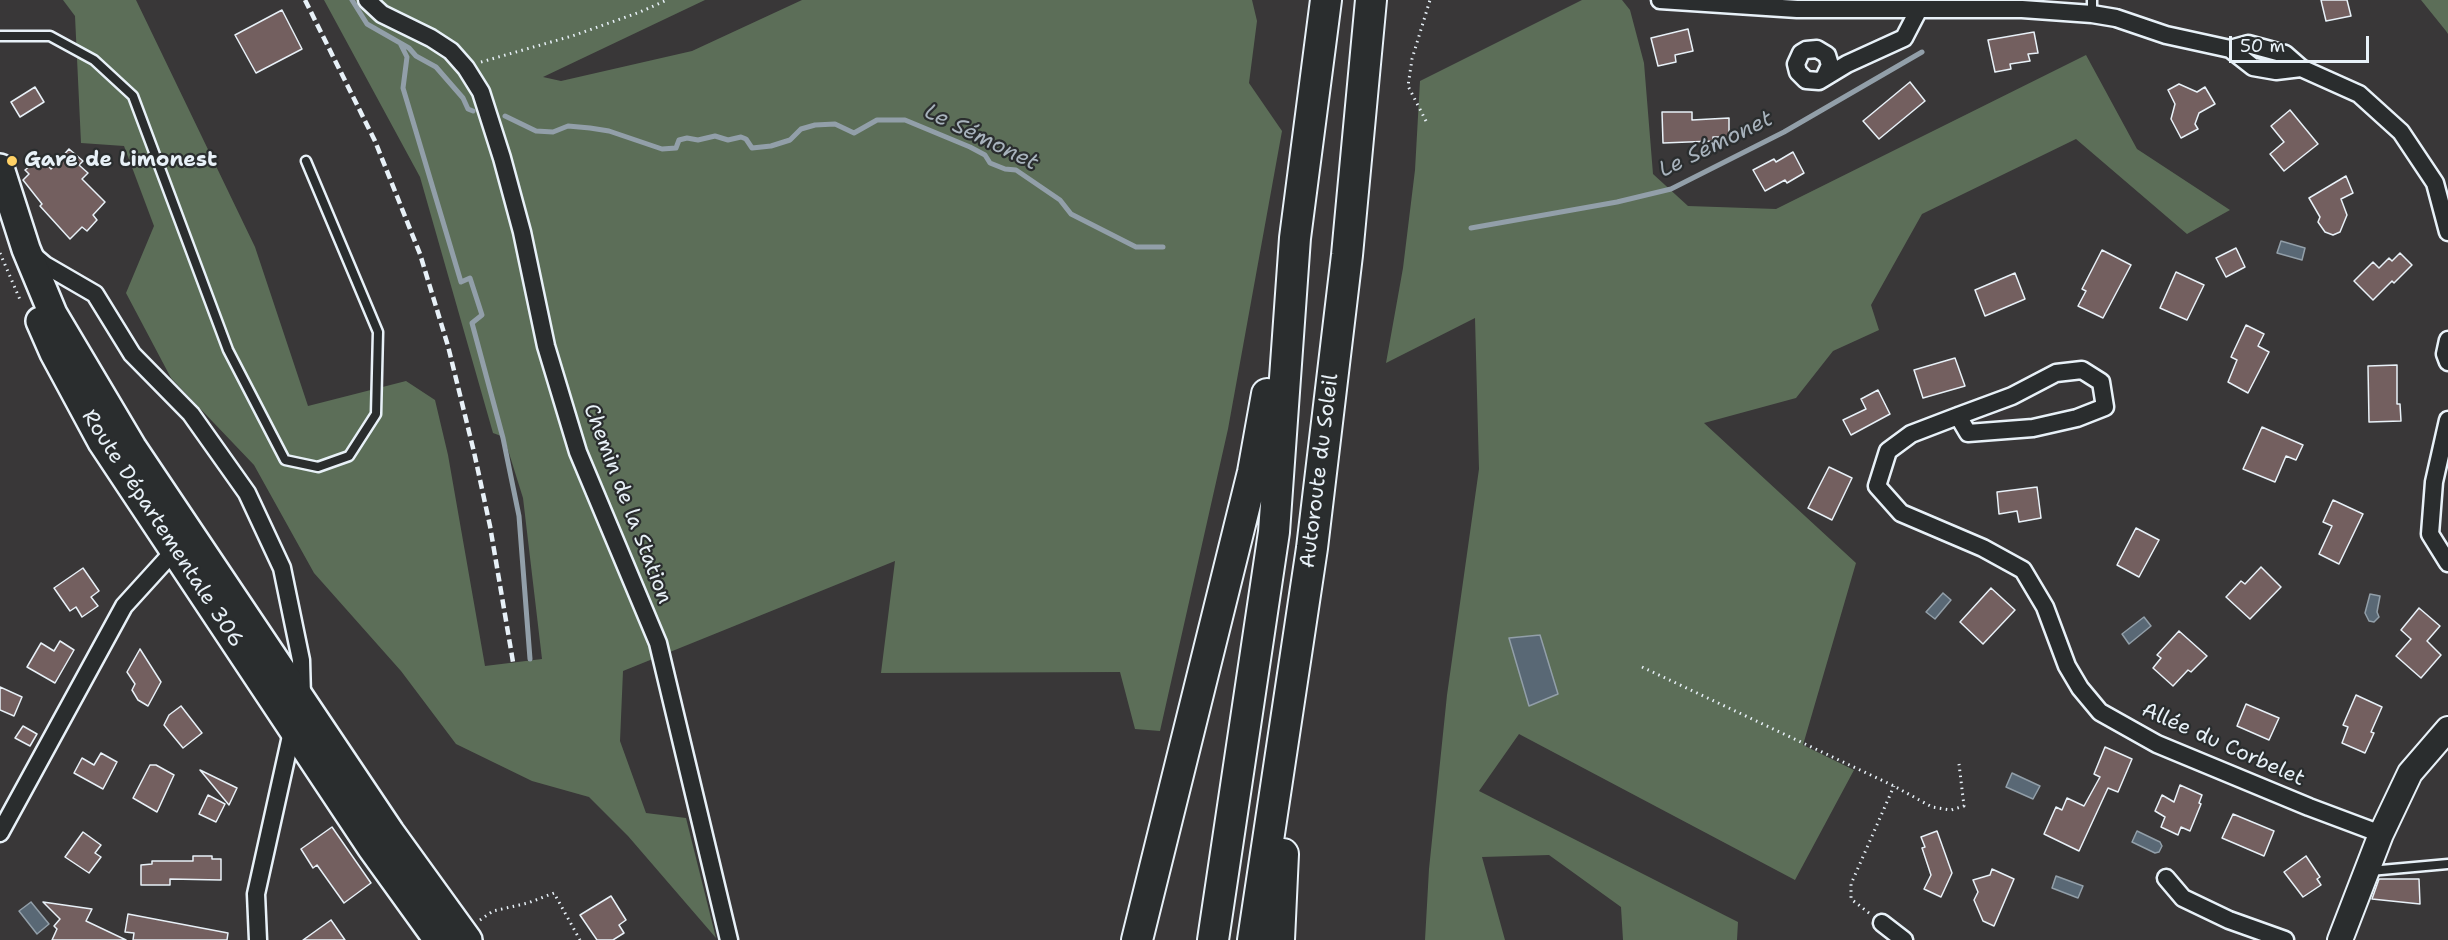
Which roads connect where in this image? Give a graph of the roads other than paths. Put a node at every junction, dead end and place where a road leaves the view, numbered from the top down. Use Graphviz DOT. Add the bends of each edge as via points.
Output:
graph roads {
  1 [pos="367,0"];
  2 [pos="1326,0"];
  3 [pos="1371,0"];
  4 [pos="1660,0"];
  5 [pos="2027,5"];
  6 [pos="2092,7"];
  7 [pos="1918,10"];
  8 [pos="0,36"];
  9 [pos="1824,78"];
  10 [pos="306,161"];
  11 [pos="0,168"];
  12 [pos="0,226"];
  13 [pos="2448,232"];
  14 [pos="1295,238"];
  15 [pos="26,249"];
  16 [pos="2448,340"];
  17 [pos="2448,362"];
  18 [pos="1958,416"];
  19 [pos="2448,420"];
  20 [pos="174,551"];
  21 [pos="2448,563"];
  22 [pos="302,701"];
  23 [pos="292,727"];
  24 [pos="1286,728"];
  25 [pos="2448,729"];
  26 [pos="0,833"];
  27 [pos="2381,834"];
  28 [pos="2448,864"];
  29 [pos="2366,871"];
  30 [pos="2166,878"];
  31 [pos="1882,923"];
  32 [pos="456,937"];
  33 [pos="258,940"];
  34 [pos="729,940"];
  35 [pos="1137,940"];
  36 [pos="1213,940"];
  37 [pos="1253,940"];
  38 [pos="1279,940"];
  39 [pos="1904,940"];
  40 [pos="2285,940"];
  41 [pos="2340,940"];
  1 -- 34 [label="street, Chemin de la Station" via="382,14 451,51 481,92 522,232 546,346 578,452 658,643"];
  2 -- 14 [label="highway, Autoroute du Soleil"];
  3 -- 24 [label="highway, Autoroute du Soleil" via="1344,278"];
  4 -- 7 [label="street" via="1797,9"];
  5 -- 6 [label="street"];
  5 -- 7 [label="street"];
  6 -- 13 [label="street" via="2166,34 2230,49 2248,44 2285,54 2301,68 2359,94 2401,132 2435,183"];
  7 -- 9 [label="street" via="1904,38"];
  8 -- 10 [label="lane" via="50,36 94,60 133,96 228,350 285,460 318,467 349,456 376,414 378,332"];
  11 -- 15 [label="main road, Route Départementale 306"];
  12 -- 20 [label="main road, Route Départementale 306" via="59,363 102,442"];
  14 -- 35 [label="highway" via="1253,472"];
  14 -- 36 [label="highway, Autoroute du Soleil" via="1274,531"];
  15 -- 22 [label="main road, Route Départementale 306" via="53,314 132,447"];
  15 -- 22 [label="street" via="45,265 95,294 132,354 191,414 248,493 282,568 301,660"];
  16 -- 17 [label="street"];
  18 -- 18 [label="street, Allée du Corbelet" via="1968,433 2033,428 2105,407 2101,382 2082,370 2056,373 2012,396"];
  18 -- 27 [label="street, Allée du Corbelet" via="1911,434 1888,451 1877,486 1901,513 1983,548 2023,570 2045,607 2071,674 2100,712 2157,744"];
  19 -- 21 [label="street" via="2434,482 2430,534"];
  20 -- 23 [label="main road, Route Départementale 306"];
  20 -- 26 [label="street" via="124,606"];
  22 -- 32 [label="main road, Route Départementale 306"];
  23 -- 32 [label="main road, Route Départementale 306" via="378,856"];
  23 -- 33 [label="street" via="256,894"];
  24 -- 37 [label="highway, Autoroute du Soleil"];
  24 -- 38 [label="highway"];
  25 -- 27 [label="street" via="2410,773"];
  27 -- 29 [label="street"];
  28 -- 29 [label="lane"];
  29 -- 41 [label="street"];
  30 -- 40 [label="street" via="2183,898"];
  31 -- 39 [label="street"];
}
